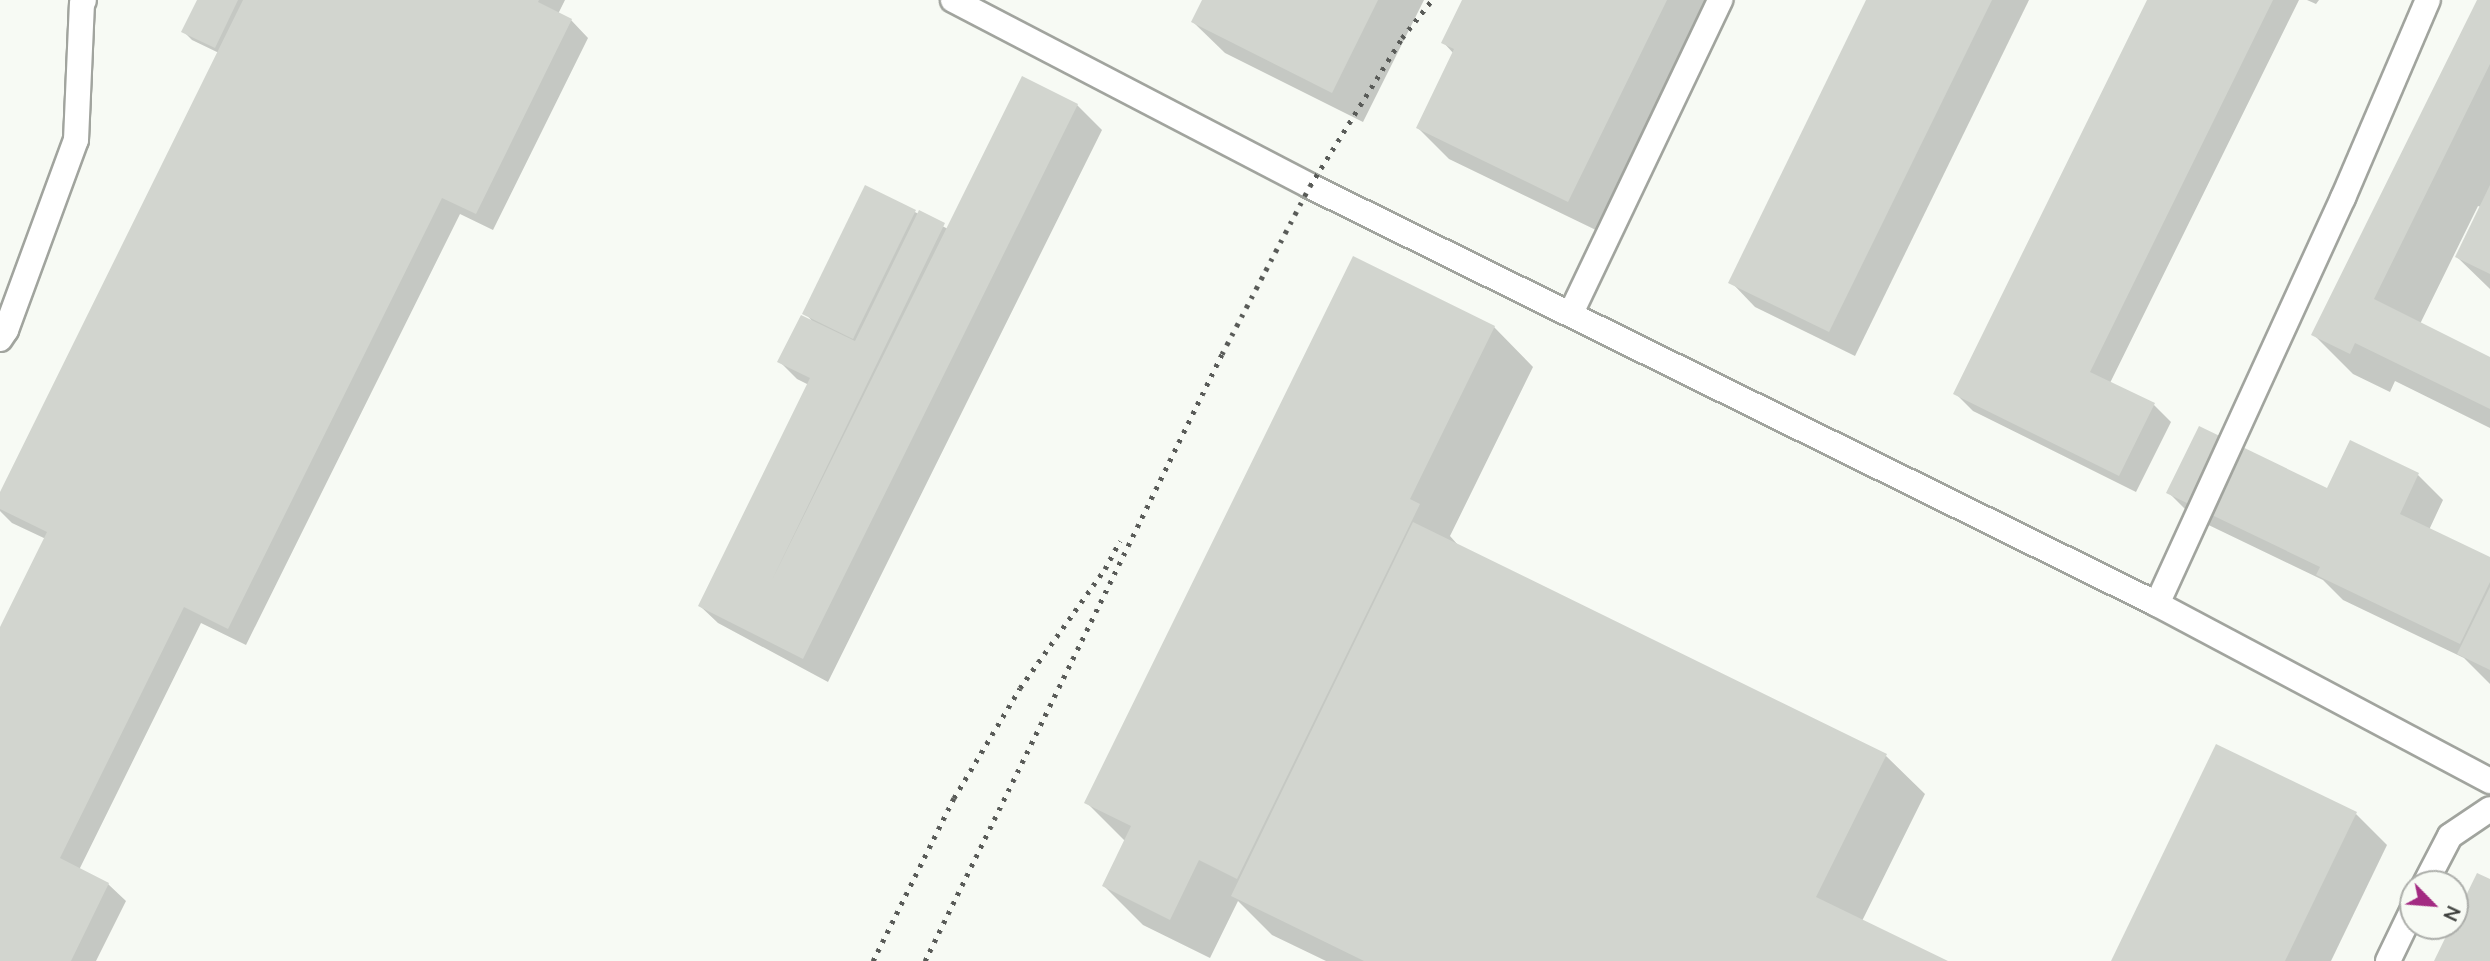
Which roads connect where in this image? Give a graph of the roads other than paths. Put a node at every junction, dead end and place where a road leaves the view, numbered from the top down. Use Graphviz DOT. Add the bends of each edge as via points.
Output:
graph roads {
  1 [pos="84,0"];
  2 [pos="953,0"];
  3 [pos="1720,0"];
  4 [pos="2428,0"];
  5 [pos="1571,313"];
  6 [pos="0,339"];
  7 [pos="2157,604"];
  8 [pos="2490,781"];
  9 [pos="2490,809"];
  10 [pos="2433,870"];
  11 [pos="2399,938"];
  12 [pos="2388,961"];
  1 -- 6 [label="lane" via="76,140"];
  2 -- 5 [label="lane" via="1310,186"];
  3 -- 5 [label="lane"];
  4 -- 7 [label="lane" via="2343,198"];
  5 -- 7 [label="lane"];
  7 -- 8 [label="lane"];
  9 -- 10 [label="lane" via="2450,836"];
  11 -- 12 [label="lane"];
}
